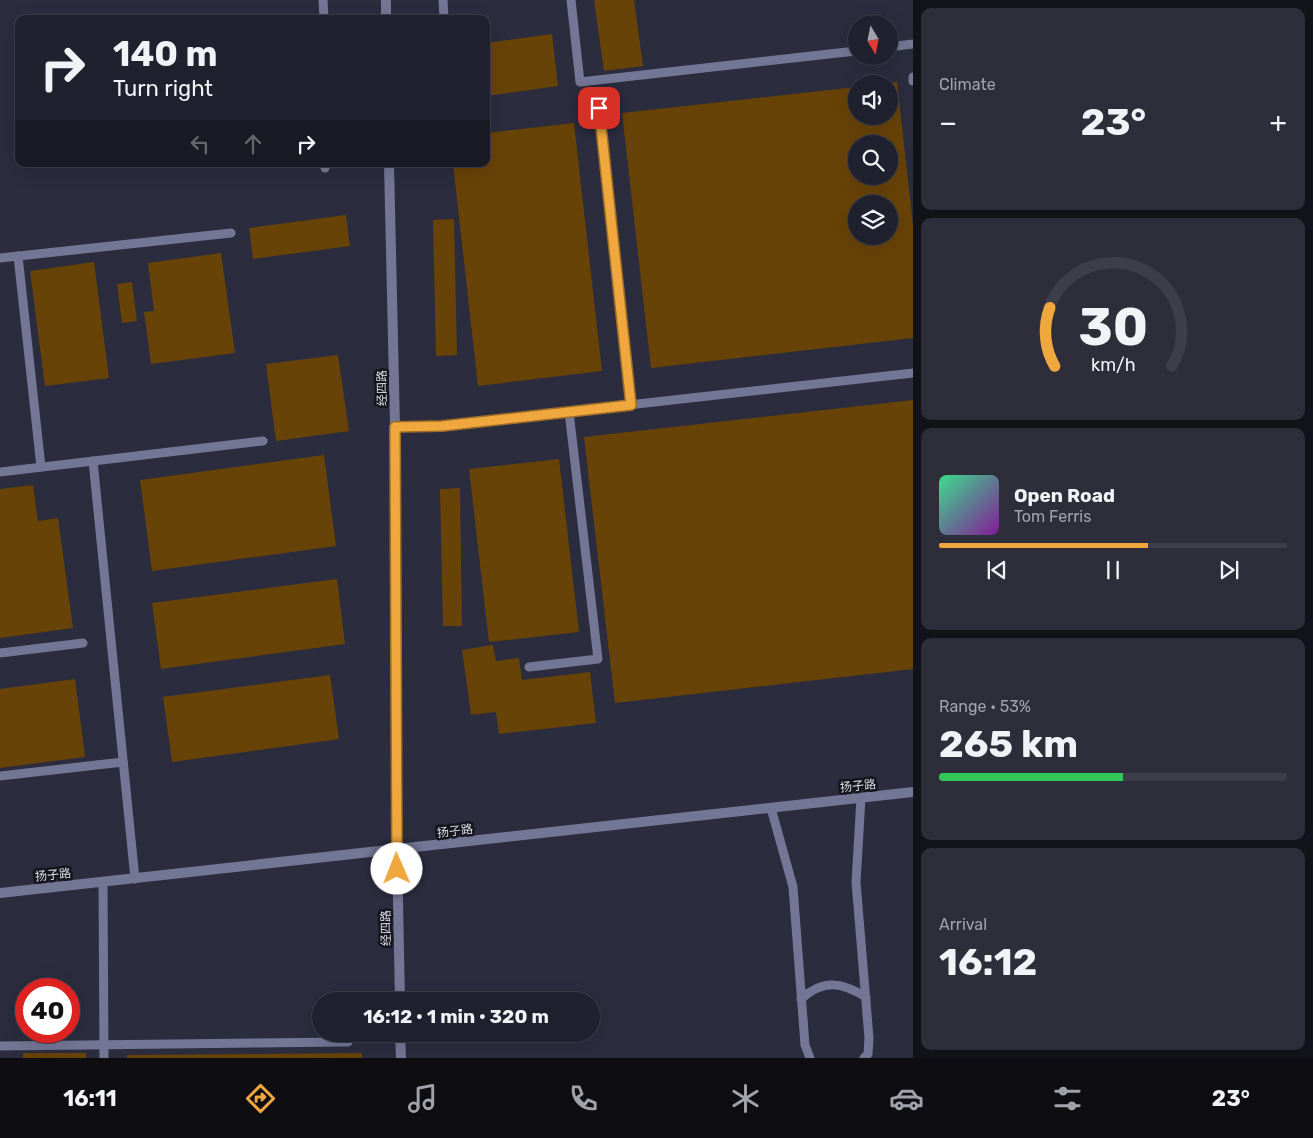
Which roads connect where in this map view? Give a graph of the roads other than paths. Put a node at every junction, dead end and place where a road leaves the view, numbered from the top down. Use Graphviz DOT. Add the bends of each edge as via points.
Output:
graph roads {
  1 [pos="323,0"];
  2 [pos="386,0"];
  3 [pos="443,0"];
  4 [pos="571,0"];
  5 [pos="324,15"];
  6 [pos="386,15"];
  7 [pos="444,15"];
  8 [pos="913,44"];
  9 [pos="898,46"];
  10 [pos="848,52"];
  11 [pos="913,77"];
  12 [pos="913,81"];
  13 [pos="599,108"];
  14 [pos="389,167"];
  15 [pos="231,233"];
  16 [pos="18,256"];
  17 [pos="0,258"];
  18 [pos="913,373"];
  19 [pos="631,405"];
  20 [pos="569,412"];
  21 [pos="395,427"];
  22 [pos="263,441"];
  23 [pos="94,461"];
  24 [pos="41,467"];
  25 [pos="0,472"];
  26 [pos="84,643"];
  27 [pos="0,653"];
  28 [pos="528,667"];
  29 [pos="124,762"];
  30 [pos="0,776"];
  31 [pos="913,792"];
  32 [pos="861,798"];
  33 [pos="771,808"];
  34 [pos="397,850"];
  35 [pos="135,879"];
  36 [pos="103,882"];
  37 [pos="0,893"];
  38 [pos="400,992"];
  39 [pos="866,997"];
  40 [pos="801,999"];
  41 [pos="348,1042"];
  42 [pos="400,1042"];
  43 [pos="104,1044"];
  44 [pos="0,1046"];
  45 [pos="104,1058"];
  46 [pos="400,1058"];
  47 [pos="810,1058"];
  48 [pos="864,1058"];
  1 -- 5 [label="lane"];
  2 -- 6 [label="street"];
  3 -- 7 [label="lane"];
  4 -- 10 [label="lane" via="580,82"];
  8 -- 9 [label="lane"];
  11 -- 12 [label="lane"];
  13 -- 19 [label="lane"];
  14 -- 21 [label="street, 经四路"];
  15 -- 16 [label="lane"];
  16 -- 17 [label="lane"];
  16 -- 24 [label="lane"];
  18 -- 19 [label="lane"];
  19 -- 20 [label="lane"];
  20 -- 21 [label="lane" via="442,426"];
  20 -- 28 [label="lane" via="598,659"];
  21 -- 34 [label="street, 经四路"];
  22 -- 23 [label="lane"];
  23 -- 24 [label="lane"];
  23 -- 29 [label="lane"];
  24 -- 25 [label="lane"];
  26 -- 27 [label="lane"];
  29 -- 30 [label="lane"];
  29 -- 35 [label="lane"];
  31 -- 32 [label="street, 扬子路"];
  32 -- 33 [label="street, 扬子路"];
  32 -- 39 [label="lane" via="856,882"];
  33 -- 34 [label="street, 扬子路"];
  33 -- 40 [label="lane" via="792,887"];
  34 -- 35 [label="street, 扬子路"];
  34 -- 38 [label="street, 经四路"];
  35 -- 36 [label="street, 扬子路"];
  36 -- 37 [label="street, 扬子路"];
  36 -- 43 [label="lane"];
  39 -- 40 [label="lane" via="853,988 824,985"];
  39 -- 48 [label="lane" via="869,1038 868,1054"];
  40 -- 47 [label="lane" via="805,1045"];
  41 -- 43 [label="lane"];
  42 -- 46 [label="street"];
  43 -- 44 [label="lane"];
  43 -- 45 [label="lane"];
}
